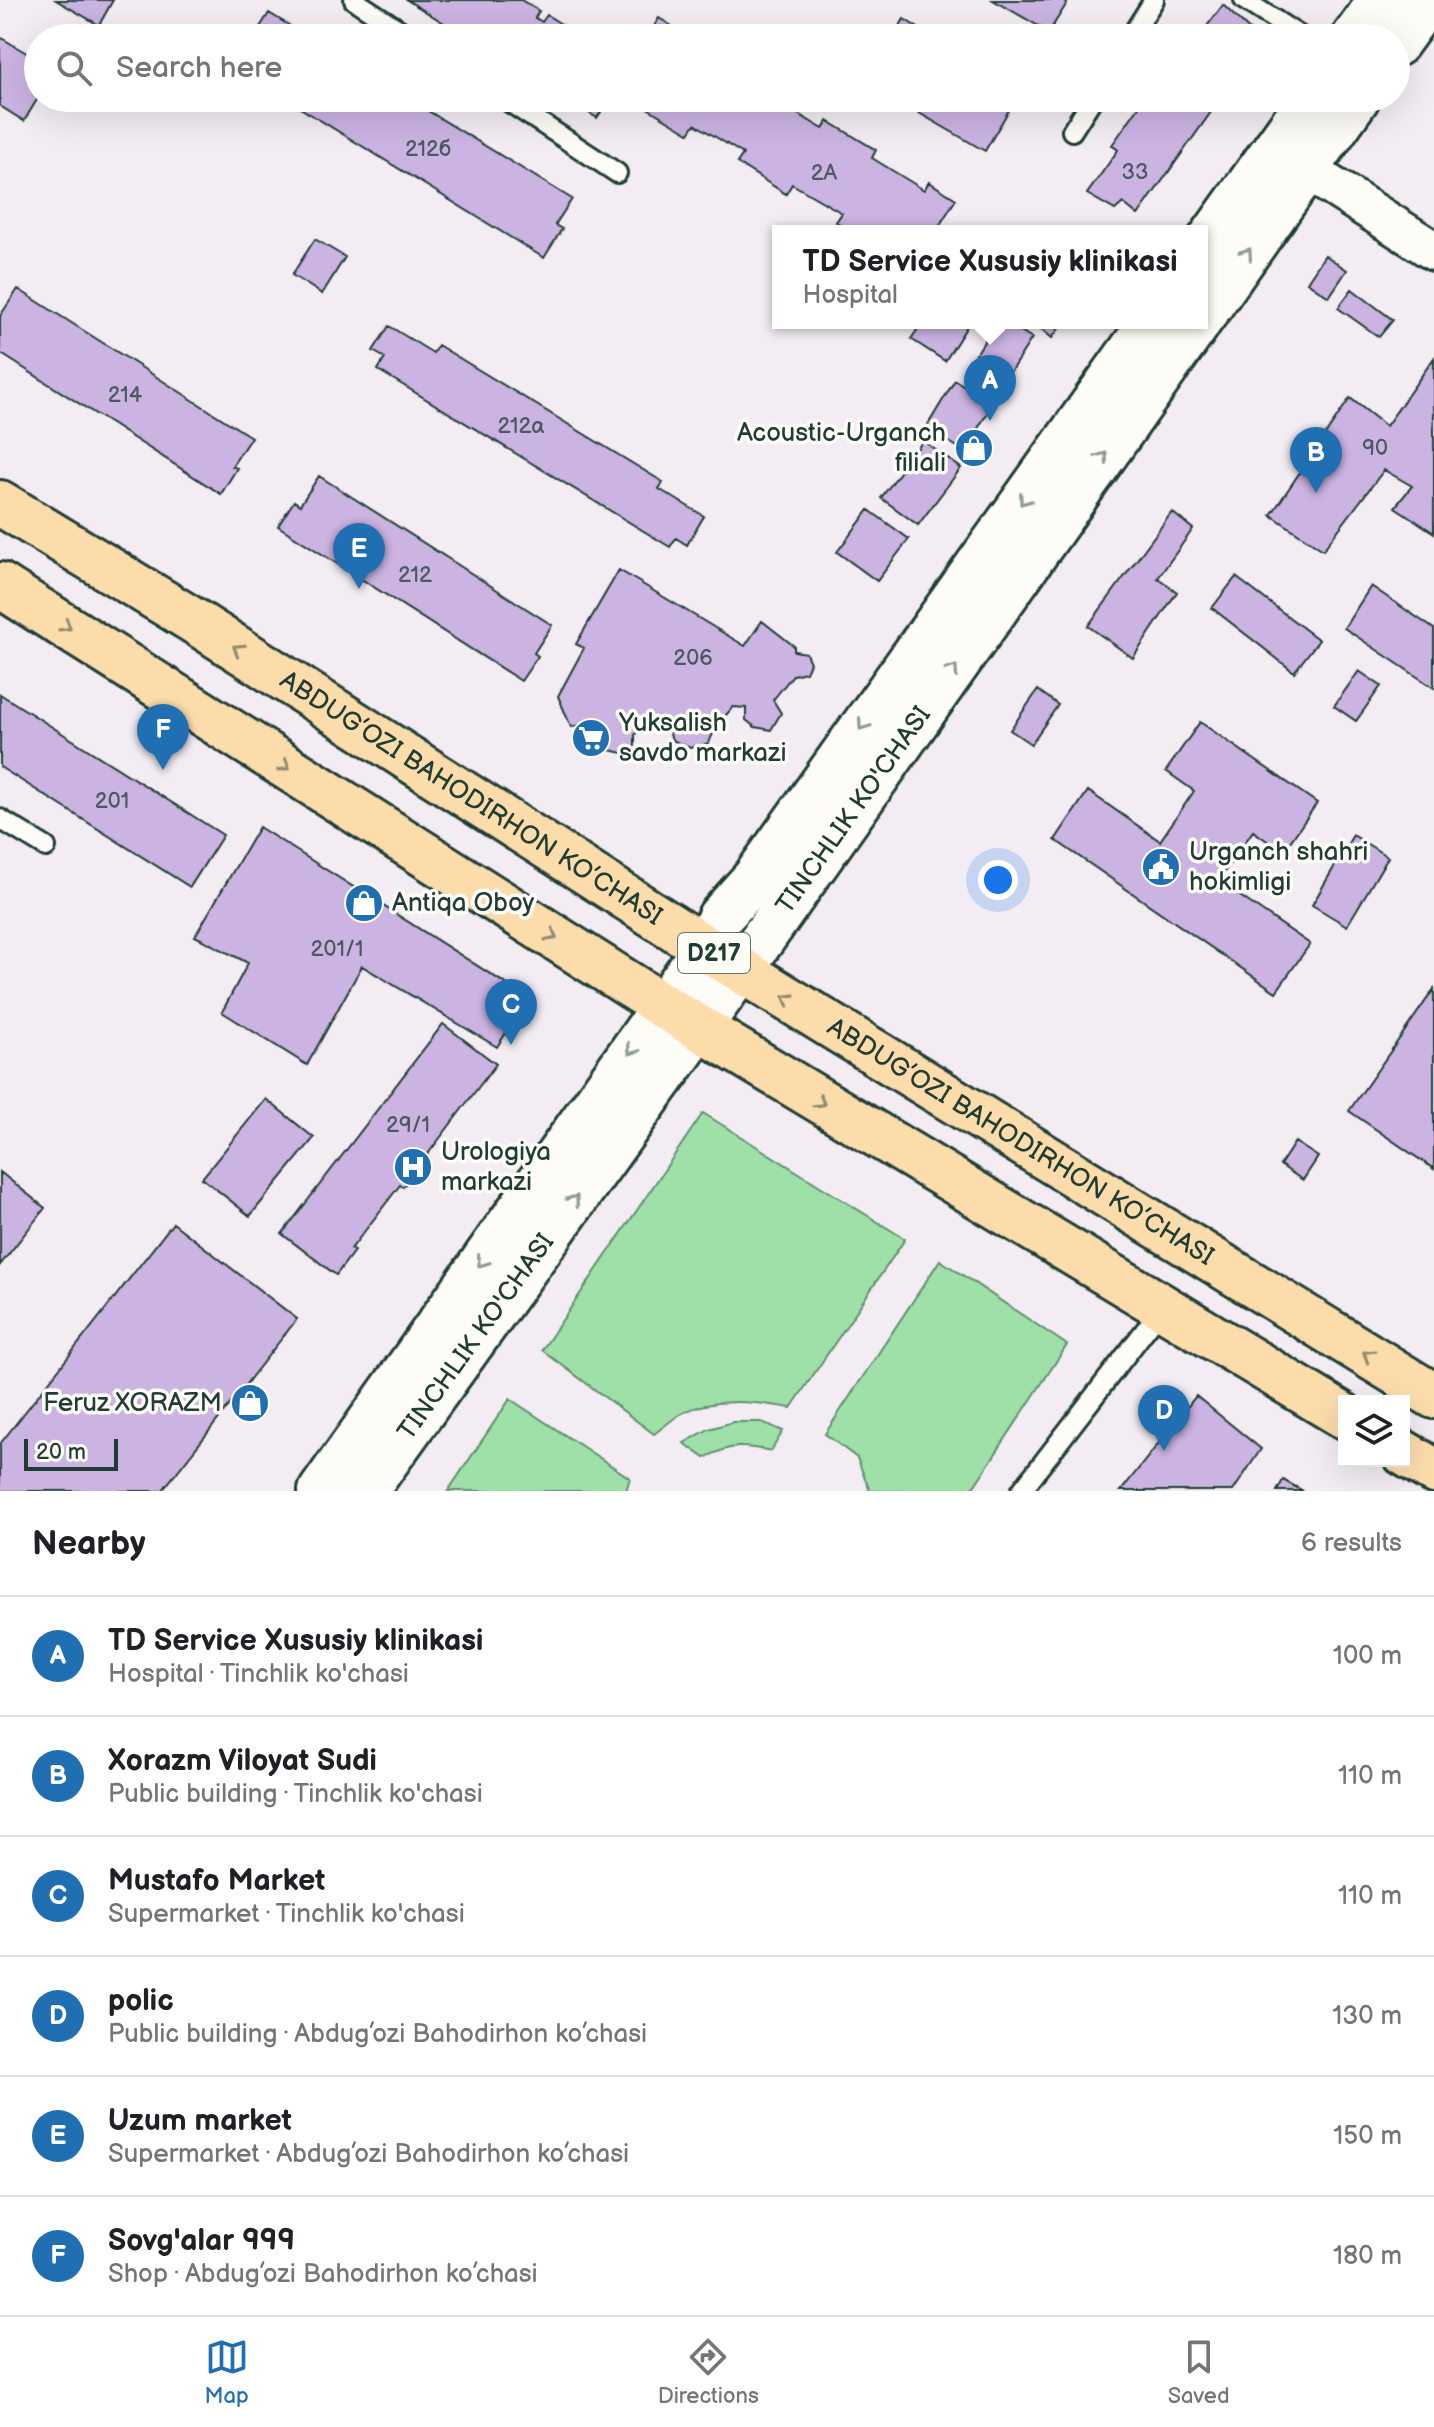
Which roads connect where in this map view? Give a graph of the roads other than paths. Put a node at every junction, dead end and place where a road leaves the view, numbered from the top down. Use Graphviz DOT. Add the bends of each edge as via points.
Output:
graph roads {
  1 [pos="354,0"];
  2 [pos="1154,0"];
  3 [pos="1244,0"];
  4 [pos="1381,0"];
  5 [pos="1428,0"];
  6 [pos="391,24"];
  7 [pos="1139,24"];
  8 [pos="1281,24"];
  9 [pos="1364,24"];
  10 [pos="1410,25"];
  11 [pos="524,112"];
  12 [pos="1084,112"];
  13 [pos="1306,112"];
  14 [pos="1342,112"];
  15 [pos="1072,131"];
  16 [pos="1290,160"];
  17 [pos="617,173"];
  18 [pos="1208,245"];
  19 [pos="1434,251"];
  20 [pos="1208,306"];
  21 [pos="1147,329"];
  22 [pos="1194,329"];
  23 [pos="0,503"];
  24 [pos="0,585"];
  25 [pos="0,819"];
  26 [pos="46,847"];
  27 [pos="722,958"];
  28 [pos="680,1016"];
  29 [pos="1163,1307"];
  30 [pos="1434,1396"];
  31 [pos="1338,1412"];
  32 [pos="1410,1457"];
  33 [pos="1434,1471"];
  34 [pos="321,1491"];
  35 [pos="365,1491"];
  36 [pos="1021,1491"];
  1 -- 6 [label="lane"];
  2 -- 7 [label="lane"];
  3 -- 8 [label="lane"];
  4 -- 9 [label="main road"];
  5 -- 10 [label="main road"];
  11 -- 17 [label="lane"];
  12 -- 15 [label="lane"];
  13 -- 16 [label="main road"];
  14 -- 16 [label="main road"];
  16 -- 18 [label="main road"];
  16 -- 19 [label="street"];
  20 -- 16 [label="main road, one-way"];
  21 -- 27 [label="main road, TINCHLIK KO'CHASI, one-way" via="755,878 720,917"];
  27 -- 22 [label="main road, TINCHLIK KO'CHASI, one-way"];
  27 -- 23 [label="main road, ABDUG’OZI BAHODIRHON KO’CHASI / D217, one-way"];
  24 -- 28 [label="main road, D217, one-way"];
  25 -- 26 [label="lane"];
  27 -- 28 [label="main road, TINCHLIK KO'CHASI"];
  30 -- 27 [label="main road, ABDUG’OZI BAHODIRHON KO’CHASI / D217, one-way"];
  28 -- 29 [label="main road, D217, one-way"];
  28 -- 34 [label="main road, TINCHLIK KO'CHASI, one-way"];
  35 -- 28 [label="main road, TINCHLIK KO'CHASI, one-way"];
  29 -- 31 [label="main road, D217"];
  29 -- 36 [label="lane"];
  32 -- 33 [label="main road"];
}
